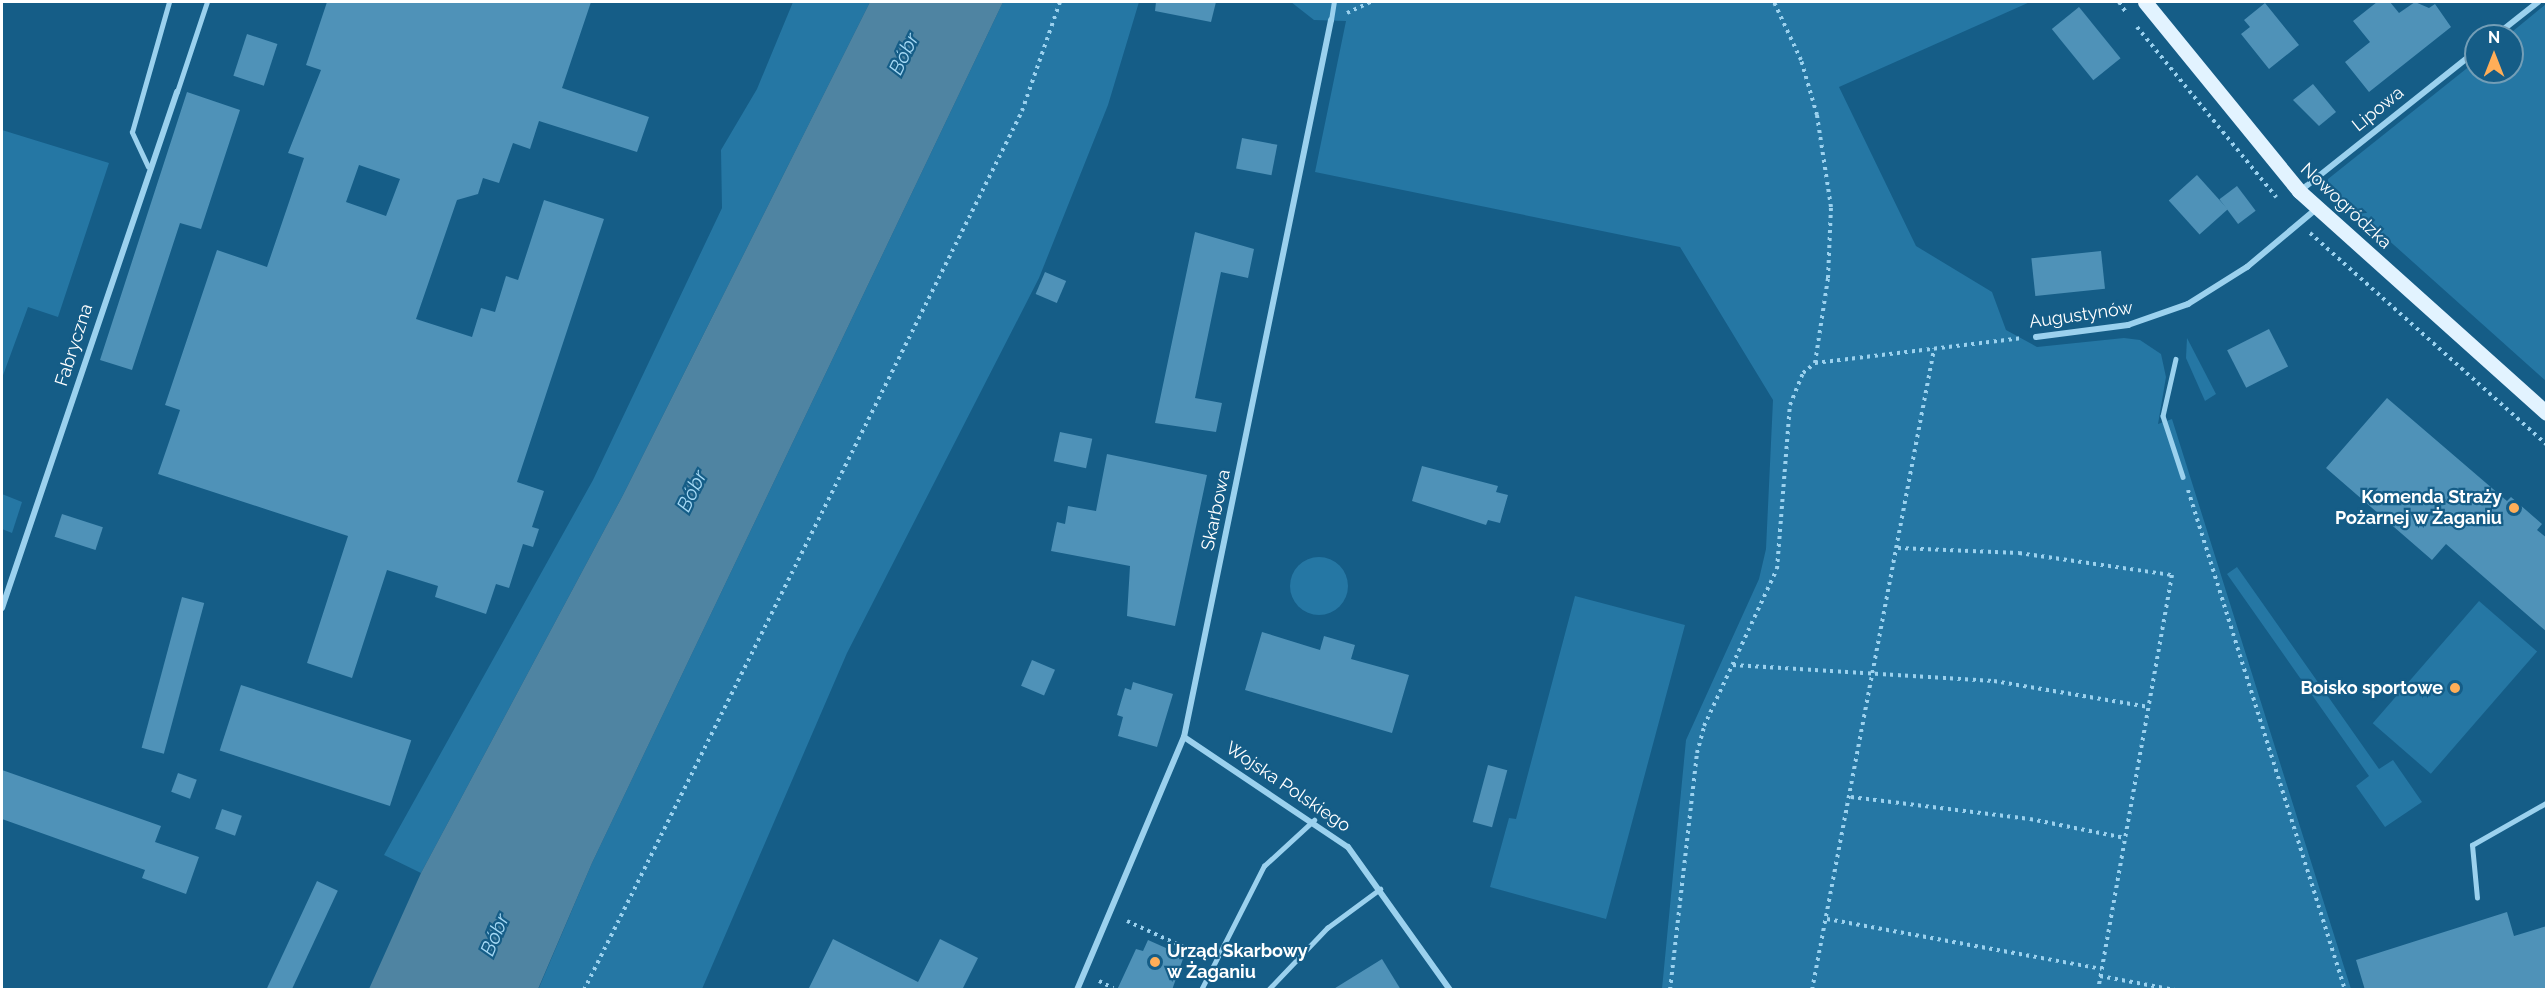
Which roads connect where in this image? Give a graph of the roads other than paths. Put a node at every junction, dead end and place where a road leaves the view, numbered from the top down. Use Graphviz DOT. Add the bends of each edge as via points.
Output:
graph roads {
  1 [pos="169,2"];
  2 [pos="207,2"];
  3 [pos="1334,2"];
  4 [pos="2145,2"];
  5 [pos="2538,2"];
  6 [pos="1331,20"];
  7 [pos="2510,24"];
  8 [pos="2464,60"];
  9 [pos="177,92"];
  10 [pos="148,167"];
  11 [pos="2299,191"];
  12 [pos="2317,209"];
  13 [pos="2036,337"];
  14 [pos="2176,359"];
  15 [pos="2547,413"];
  16 [pos="2183,477"];
  17 [pos="2,608"];
  18 [pos="1184,737"];
  19 [pos="2547,803"];
  20 [pos="1314,820"];
  21 [pos="1380,889"];
  22 [pos="2477,898"];
  23 [pos="1077,990"];
  24 [pos="1201,990"];
  25 [pos="1268,990"];
  26 [pos="1450,990"];
  1 -- 10 [label="lane" via="132,132"];
  2 -- 9 [label="lane"];
  3 -- 6 [label="lane"];
  4 -- 11 [label="main road, Nowogródzka"];
  5 -- 7 [label="street"];
  6 -- 18 [label="street, Skarbowa"];
  8 -- 11 [label="street, Lipowa"];
  9 -- 10 [label="street, Fabryczna"];
  10 -- 17 [label="street, Fabryczna"];
  11 -- 12 [label="main road, Nowogródzka"];
  12 -- 13 [label="street, Augustynów" via="2247,267 2188,304 2128,325"];
  12 -- 15 [label="main road, Nowogródzka"];
  14 -- 16 [label="lane" via="2163,416"];
  18 -- 20 [label="street, Wojska Polskiego"];
  18 -- 23 [label="street, Skarbowa"];
  19 -- 22 [label="lane" via="2472,845"];
  20 -- 21 [label="street, Wojska Polskiego" via="1348,847"];
  20 -- 24 [label="lane" via="1264,866"];
  21 -- 25 [label="lane" via="1327,928"];
  21 -- 26 [label="street, Wojska Polskiego"];
}
